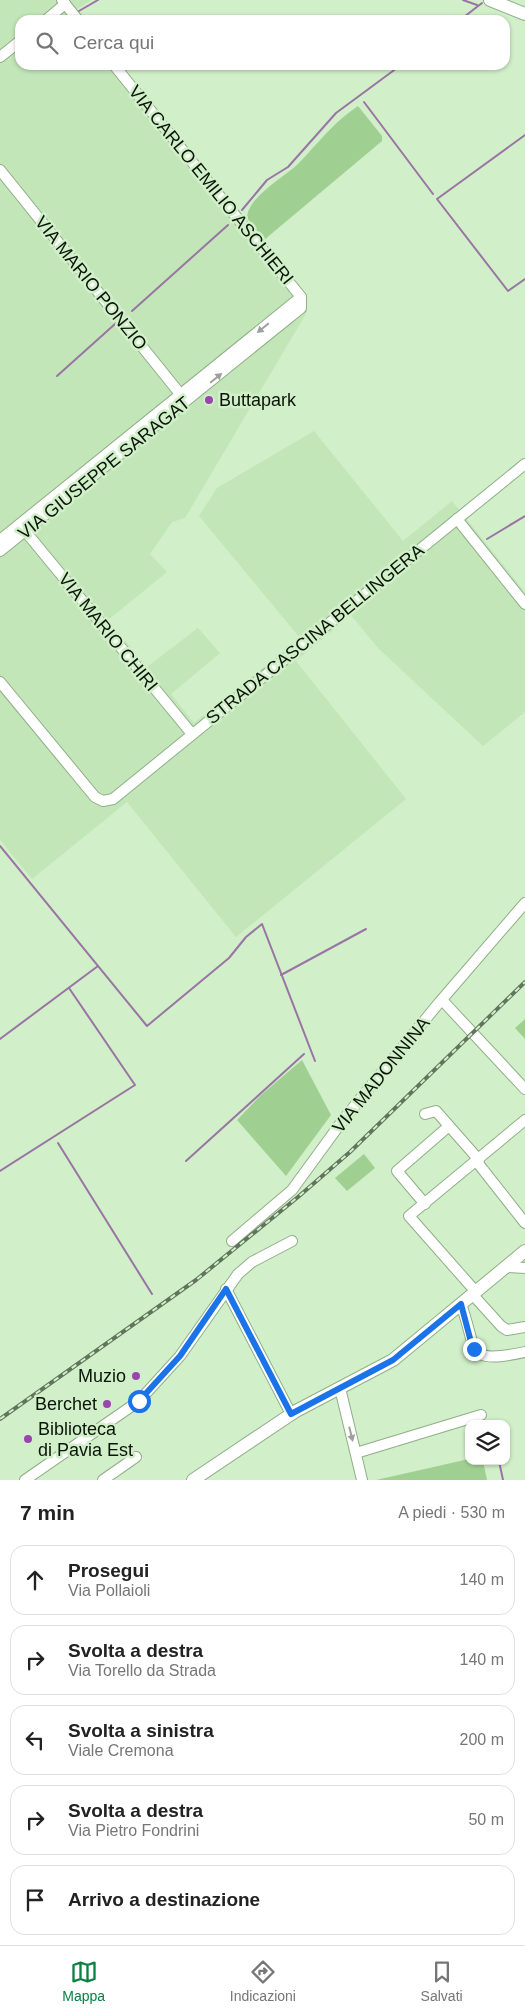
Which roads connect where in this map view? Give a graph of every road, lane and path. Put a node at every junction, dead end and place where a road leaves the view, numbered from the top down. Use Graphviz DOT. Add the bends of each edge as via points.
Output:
graph roads {
  1 [pos="490,0"];
  2 [pos="64,2"];
  3 [pos="525,14"];
  4 [pos="51,15"];
  5 [pos="74,15"];
  6 [pos="15,45"];
  7 [pos="0,57"];
  8 [pos="118,70"];
  9 [pos="0,170"];
  10 [pos="301,297"];
  11 [pos="302,308"];
  12 [pos="181,395"];
  13 [pos="525,464"];
  14 [pos="457,519"];
  15 [pos="22,528"];
  16 [pos="0,540"];
  17 [pos="0,551"];
  18 [pos="525,604"];
  19 [pos="0,682"];
  20 [pos="192,734"];
  21 [pos="525,904"];
  22 [pos="442,1000"];
  23 [pos="525,1089"];
  24 [pos="425,1114"];
  25 [pos="525,1120"];
  26 [pos="449,1126"];
  27 [pos="478,1161"];
  28 [pos="425,1204"];
  29 [pos="525,1223"];
  30 [pos="292,1240"];
  31 [pos="232,1242"];
  32 [pos="525,1251"];
  33 [pos="507,1267"];
  34 [pos="525,1268"];
  35 [pos="226,1289"];
  36 [pos="474,1293"];
  37 [pos="461,1304"];
  38 [pos="525,1327"];
  39 [pos="525,1352"];
  40 [pos="340,1388"];
  41 [pos="291,1414"];
  42 [pos="481,1415"];
  43 [pos="356,1453"];
  44 [pos="136,1457"];
  45 [pos="25,1480"];
  46 [pos="103,1480"];
  47 [pos="192,1480"];
  48 [pos="362,1480"];
  1 -- 3 [label="main road"];
  2 -- 4 [label="street"];
  2 -- 5 [label="street"];
  6 -- 7 [label="street"];
  8 -- 10 [label="street, VIA CARLO EMILIO ASCHIERI"];
  9 -- 12 [label="street, VIA MARIO PONZIO"];
  10 -- 11 [label="street, VIA CARLO EMILIO ASCHIERI"];
  10 -- 12 [label="street, VIA GIUSEPPE SARAGAT, one-way"];
  15 -- 11 [label="street, VIA GIUSEPPE SARAGAT, one-way"];
  12 -- 15 [label="street, VIA GIUSEPPE SARAGAT"];
  13 -- 14 [label="street, STRADA CASCINA BELLINGERA"];
  14 -- 18 [label="street"];
  14 -- 20 [label="street, STRADA CASCINA BELLINGERA"];
  15 -- 16 [label="street, VIA GIUSEPPE SARAGAT"];
  15 -- 17 [label="street, VIA GIUSEPPE SARAGAT"];
  15 -- 20 [label="street, VIA MARIO CHIRI"];
  19 -- 20 [label="street, STRADA CASCINA BELLINGERA" via="95,797 104,801 112,799"];
  21 -- 22 [label="street, VIA MADONNINA"];
  22 -- 23 [label="street"];
  22 -- 31 [label="street, VIA MADONNINA" via="343,1120 292,1190"];
  24 -- 26 [label="street" via="436,1111"];
  25 -- 27 [label="street"];
  26 -- 27 [label="street"];
  26 -- 28 [label="street" via="397,1172"];
  27 -- 28 [label="street"];
  27 -- 29 [label="street"];
  28 -- 36 [label="street" via="409,1216"];
  30 -- 35 [label="street" via="252,1262"];
  32 -- 33 [label="main road"];
  33 -- 34 [label="street"];
  33 -- 36 [label="main road"];
  35 -- 41 [label="street"];
  35 -- 45 [label="street" via="180,1356 139,1401"];
  36 -- 37 [label="main road"];
  36 -- 38 [label="street" via="507,1330"];
  37 -- 39 [label="street" via="471,1342 478,1353 487,1357"];
  37 -- 40 [label="main road" via="393,1360"];
  40 -- 41 [label="main road"];
  40 -- 43 [label="street, one-way"];
  41 -- 47 [label="main road"];
  42 -- 43 [label="street"];
  43 -- 48 [label="street"];
  44 -- 46 [label="street"];
}
